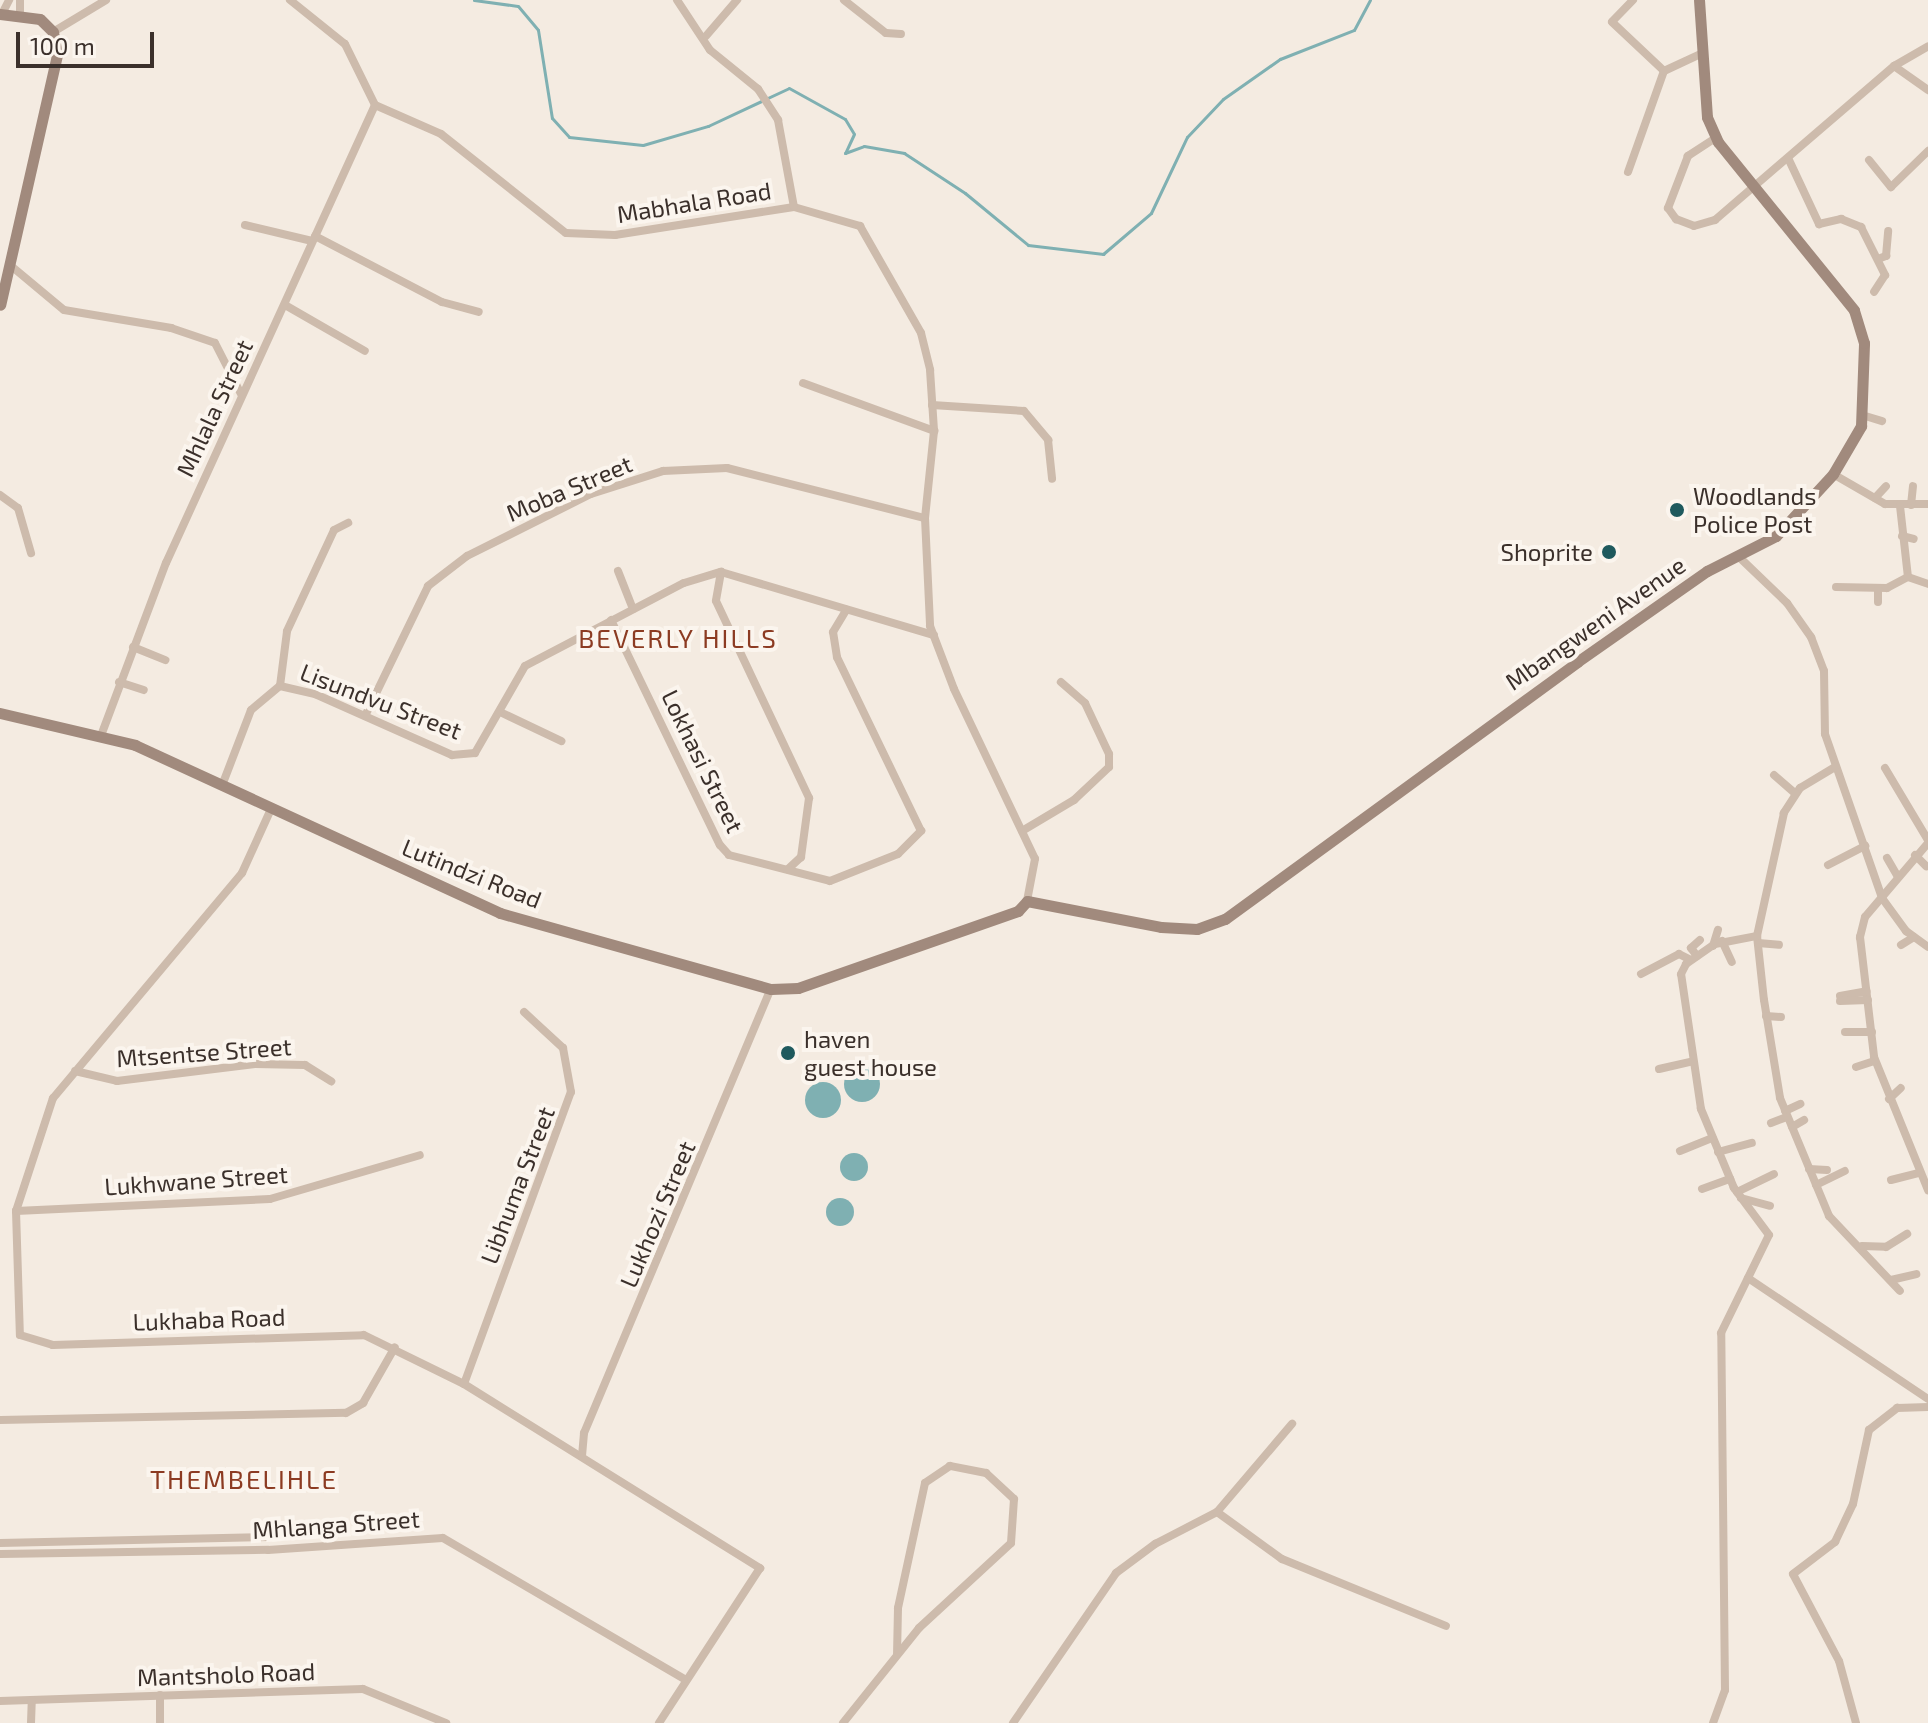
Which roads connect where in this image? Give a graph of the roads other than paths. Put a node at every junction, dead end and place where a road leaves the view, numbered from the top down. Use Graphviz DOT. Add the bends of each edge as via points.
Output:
graph roads {
  1 [pos="9,0"];
  2 [pos="20,0"];
  3 [pos="106,0"];
  4 [pos="290,0"];
  5 [pos="677,0"];
  6 [pos="737,0"];
  7 [pos="844,0"];
  8 [pos="1633,0"];
  9 [pos="1699,0"];
  10 [pos="1,14"];
  11 [pos="20,15"];
  12 [pos="53,32"];
  13 [pos="901,34"];
  14 [pos="706,36"];
  15 [pos="1928,46"];
  16 [pos="1700,54"];
  17 [pos="1894,66"];
  18 [pos="1664,71"];
  19 [pos="1928,90"];
  20 [pos="375,105"];
  21 [pos="1717,137"];
  22 [pos="1928,151"];
  23 [pos="1789,160"];
  24 [pos="1869,160"];
  25 [pos="1628,172"];
  26 [pos="1752,191"];
  27 [pos="794,207"];
  28 [pos="245,225"];
  29 [pos="1888,231"];
  30 [pos="313,238"];
  31 [pos="1878,259"];
  32 [pos="10,265"];
  33 [pos="1874,292"];
  34 [pos="0,305"];
  35 [pos="285,305"];
  36 [pos="479,312"];
  37 [pos="365,351"];
  38 [pos="803,383"];
  39 [pos="241,394"];
  40 [pos="932,405"];
  41 [pos="1862,415"];
  42 [pos="1882,421"];
  43 [pos="934,431"];
  44 [pos="1833,474"];
  45 [pos="1052,479"];
  46 [pos="1886,486"];
  47 [pos="1913,486"];
  48 [pos="0,495"];
  49 [pos="1875,498"];
  50 [pos="1928,504"];
  51 [pos="1911,505"];
  52 [pos="1900,506"];
  53 [pos="925,518"];
  54 [pos="348,523"];
  55 [pos="1902,536"];
  56 [pos="1914,539"];
  57 [pos="31,553"];
  58 [pos="1738,556"];
  59 [pos="618,571"];
  60 [pos="721,572"];
  61 [pos="1928,573"];
  62 [pos="1908,577"];
  63 [pos="1927,584"];
  64 [pos="1836,587"];
  65 [pos="1878,588"];
  66 [pos="1878,602"];
  67 [pos="633,609"];
  68 [pos="846,610"];
  69 [pos="611,620"];
  70 [pos="934,635"];
  71 [pos="133,647"];
  72 [pos="165,660"];
  73 [pos="119,682"];
  74 [pos="1061,682"];
  75 [pos="280,686"];
  76 [pos="144,690"];
  77 [pos="500,712"];
  78 [pos="0,713"];
  79 [pos="365,716"];
  80 [pos="102,733"];
  81 [pos="561,741"];
  82 [pos="1835,767"];
  83 [pos="1885,768"];
  84 [pos="1774,775"];
  85 [pos="223,783"];
  86 [pos="1795,793"];
  87 [pos="271,809"];
  88 [pos="1022,831"];
  89 [pos="1928,841"];
  90 [pos="1865,846"];
  91 [pos="1915,855"];
  92 [pos="1887,858"];
  93 [pos="1828,865"];
  94 [pos="1926,866"];
  95 [pos="788,869"];
  96 [pos="1898,877"];
  97 [pos="1882,898"];
  98 [pos="1027,901"];
  99 [pos="1718,930"];
  100 [pos="1914,937"];
  101 [pos="1757,939"];
  102 [pos="1700,940"];
  103 [pos="1718,944"];
  104 [pos="1927,944"];
  105 [pos="1779,945"];
  106 [pos="1901,945"];
  107 [pos="1694,958"];
  108 [pos="1732,962"];
  109 [pos="1641,974"];
  110 [pos="1773,983"];
  111 [pos="1762,984"];
  112 [pos="771,989"];
  113 [pos="1867,996"];
  114 [pos="1840,998"];
  115 [pos="524,1012"];
  116 [pos="1766,1016"];
  117 [pos="1781,1017"];
  118 [pos="1845,1032"];
  119 [pos="1872,1032"];
  120 [pos="1875,1061"];
  121 [pos="1690,1062"];
  122 [pos="1856,1067"];
  123 [pos="1659,1069"];
  124 [pos="75,1071"];
  125 [pos="331,1081"];
  126 [pos="1901,1088"];
  127 [pos="1889,1099"];
  128 [pos="1800,1104"];
  129 [pos="1786,1114"];
  130 [pos="1804,1120"];
  131 [pos="1771,1123"];
  132 [pos="1792,1127"];
  133 [pos="1712,1138"];
  134 [pos="1752,1143"];
  135 [pos="1680,1151"];
  136 [pos="1718,1152"];
  137 [pos="420,1155"];
  138 [pos="1809,1169"];
  139 [pos="1827,1170"];
  140 [pos="1845,1171"];
  141 [pos="1920,1173"];
  142 [pos="1774,1174"];
  143 [pos="1730,1179"];
  144 [pos="1891,1180"];
  145 [pos="1816,1185"];
  146 [pos="1927,1187"];
  147 [pos="1702,1189"];
  148 [pos="1739,1195"];
  149 [pos="1770,1206"];
  150 [pos="16,1211"];
  151 [pos="1907,1234"];
  152 [pos="1862,1246"];
  153 [pos="1916,1274"];
  154 [pos="1748,1278"];
  155 [pos="1891,1280"];
  156 [pos="1900,1291"];
  157 [pos="395,1347"];
  158 [pos="464,1384"];
  159 [pos="1928,1399"];
  160 [pos="1928,1407"];
  161 [pos="0,1420"];
  162 [pos="1292,1424"];
  163 [pos="582,1456"];
  164 [pos="1217,1512"];
  165 [pos="276,1530"];
  166 [pos="0,1543"];
  167 [pos="0,1554"];
  168 [pos="1446,1626"];
  169 [pos="897,1654"];
  170 [pos="684,1679"];
  171 [pos="160,1695"];
  172 [pos="32,1700"];
  173 [pos="0,1701"];
  174 [pos="31,1723"];
  175 [pos="160,1723"];
  176 [pos="446,1723"];
  177 [pos="659,1723"];
  178 [pos="843,1723"];
  179 [pos="1013,1723"];
  180 [pos="1713,1723"];
  181 [pos="1856,1723"];
  1 -- 10 [label="street"];
  2 -- 11 [label="street"];
  3 -- 12 [label="street"];
  4 -- 20 [label="street" via="345,44"];
  5 -- 14 [label="street"];
  6 -- 14 [label="street"];
  7 -- 13 [label="street" via="886,33"];
  8 -- 18 [label="street" via="1612,22"];
  9 -- 16 [label="street, Mbangweni Avenue"];
  10 -- 11 [label="street"];
  11 -- 12 [label="street" via="40,19"];
  12 -- 32 [label="street" via="57,55"];
  14 -- 27 [label="street" via="710,50 758,89 778,120"];
  15 -- 17 [label="street"];
  16 -- 18 [label="street"];
  16 -- 21 [label="street, Mbangweni Avenue" via="1707,117"];
  17 -- 19 [label="street"];
  17 -- 23 [label="street"];
  18 -- 25 [label="street"];
  20 -- 27 [label="street, Mabhala Road" via="441,134 566,233 615,235"];
  20 -- 30 [label="street, Mhlala Street"];
  21 -- 26 [label="street, Mbangweni Avenue"];
  21 -- 26 [label="street" via="1688,156 1668,208 1676,219 1694,226 1715,220"];
  22 -- 24 [label="street" via="1891,187"];
  23 -- 26 [label="street"];
  23 -- 31 [label="street" via="1819,224 1851,221"];
  26 -- 41 [label="street, Mbangweni Avenue" via="1854,310 1864,343"];
  27 -- 40 [label="street, Mabhala Road" via="860,226 921,333"];
  28 -- 30 [label="street"];
  29 -- 31 [label="street" via="1886,256"];
  30 -- 35 [label="street, Mhlala Street"];
  30 -- 36 [label="street" via="442,302"];
  31 -- 33 [label="street" via="1885,275"];
  32 -- 34 [label="street"];
  32 -- 39 [label="street" via="64,310 171,328 215,343"];
  35 -- 37 [label="street"];
  35 -- 39 [label="street, Mhlala Street"];
  38 -- 43 [label="street"];
  39 -- 71 [label="street, Mhlala Street"];
  40 -- 43 [label="street, Mabhala Road"];
  40 -- 45 [label="street" via="1024,411 1048,440"];
  41 -- 42 [label="street"];
  41 -- 44 [label="street, Mbangweni Avenue"];
  43 -- 53 [label="street, Mabhala Road"];
  44 -- 49 [label="street"];
  44 -- 58 [label="street, Mbangweni Avenue" via="1776,536"];
  46 -- 49 [label="street"];
  47 -- 51 [label="street"];
  48 -- 57 [label="street" via="18,508"];
  49 -- 52 [label="street"];
  50 -- 51 [label="street"];
  51 -- 52 [label="street"];
  52 -- 55 [label="street"];
  53 -- 70 [label="street, Mabhala Road"];
  53 -- 79 [label="street, Moba Street" via="727,468 663,471 591,494 467,556 428,586"];
  54 -- 75 [label="street" via="334,530 287,631"];
  55 -- 56 [label="street"];
  55 -- 62 [label="street"];
  58 -- 82 [label="street" via="1787,603 1811,637 1824,671 1821,698"];
  58 -- 98 [label="street, Mbangweni Avenue" via="1564,670 1225,919 1197,929 1161,927"];
  59 -- 67 [label="street"];
  60 -- 67 [label="street, Lisundvu Street"];
  60 -- 68 [label="street"];
  60 -- 95 [label="street" via="716,601 809,798 801,857"];
  61 -- 63 [label="street"];
  62 -- 63 [label="street"];
  62 -- 65 [label="street"];
  64 -- 65 [label="street"];
  65 -- 66 [label="street"];
  67 -- 69 [label="street, Lisundvu Street"];
  68 -- 70 [label="street"];
  68 -- 95 [label="street, Lokhasi Street" via="833,632 837,657 921,831 898,854 853,876 830,881"];
  69 -- 77 [label="street, Lisundvu Street" via="525,666"];
  69 -- 95 [label="street, Lokhasi Street" via="720,845 729,855"];
  70 -- 88 [label="street, Mabhala Road"];
  71 -- 72 [label="street"];
  71 -- 73 [label="street, Mhlala Street"];
  73 -- 76 [label="street"];
  73 -- 80 [label="street, Mhlala Street"];
  74 -- 88 [label="street" via="1085,703 1109,754 1109,767 1074,800"];
  75 -- 79 [label="street, Lisundvu Street"];
  75 -- 85 [label="street, Lisundvu Street" via="251,710"];
  77 -- 79 [label="street, Lisundvu Street" via="475,753 452,755"];
  77 -- 81 [label="street"];
  78 -- 80 [label="street, Lutindzi Road"];
  80 -- 85 [label="street, Lutindzi Road"];
  82 -- 86 [label="street"];
  82 -- 90 [label="street"];
  83 -- 89 [label="street"];
  84 -- 86 [label="street"];
  85 -- 87 [label="street, Lutindzi Road"];
  86 -- 101 [label="street" via="1784,813"];
  87 -- 112 [label="street, Lutindzi Road" via="500,913"];
  87 -- 124 [label="street, Lukhaba Road" via="242,873"];
  88 -- 98 [label="street, Mabhala Road" via="1035,859"];
  89 -- 91 [label="street"];
  90 -- 93 [label="street"];
  90 -- 97 [label="street"];
  91 -- 94 [label="street"];
  91 -- 96 [label="street"];
  92 -- 96 [label="street"];
  96 -- 97 [label="street"];
  97 -- 100 [label="street"];
  97 -- 113 [label="street" via="1861,927"];
  98 -- 112 [label="street, Lutindzi Road" via="1018,911 798,988"];
  99 -- 103 [label="street"];
  100 -- 104 [label="street"];
  100 -- 106 [label="street"];
  101 -- 103 [label="street"];
  101 -- 105 [label="street"];
  101 -- 111 [label="street"];
  102 -- 107 [label="street" via="1691,948"];
  103 -- 107 [label="street"];
  103 -- 108 [label="street"];
  107 -- 109 [label="street" via="1679,954"];
  107 -- 121 [label="street" via="1681,974"];
  110 -- 111 [label="street"];
  111 -- 116 [label="street"];
  112 -- 163 [label="street, Lukhozi Street" via="584,1433"];
  113 -- 114 [label="street"];
  113 -- 119 [label="street"];
  115 -- 158 [label="street, Libhuma Street" via="563,1048 571,1092"];
  116 -- 117 [label="street"];
  116 -- 129 [label="street"];
  118 -- 119 [label="street"];
  119 -- 120 [label="street"];
  120 -- 122 [label="street"];
  120 -- 127 [label="street"];
  121 -- 123 [label="street"];
  121 -- 133 [label="street"];
  124 -- 125 [label="street, Mtsentse Street" via="117,1081 255,1064 305,1065"];
  124 -- 150 [label="street, Lukhaba Road" via="42,1125"];
  126 -- 127 [label="street"];
  127 -- 141 [label="street"];
  128 -- 129 [label="street"];
  129 -- 131 [label="street"];
  129 -- 132 [label="street"];
  130 -- 132 [label="street"];
  132 -- 138 [label="street"];
  133 -- 135 [label="street"];
  133 -- 136 [label="street"];
  134 -- 136 [label="street"];
  136 -- 143 [label="street"];
  137 -- 150 [label="street, Lukhwane Street" via="270,1199"];
  138 -- 139 [label="street"];
  138 -- 145 [label="street"];
  140 -- 145 [label="street"];
  141 -- 144 [label="street"];
  141 -- 146 [label="street"];
  142 -- 148 [label="street"];
  143 -- 147 [label="street"];
  143 -- 148 [label="street"];
  145 -- 152 [label="street" via="1835,1225"];
  148 -- 149 [label="street"];
  148 -- 154 [label="street" via="1769,1235"];
  150 -- 157 [label="street, Lukhaba Road" via="16,1324 32,1344 364,1335"];
  151 -- 152 [label="street" via="1886,1247"];
  152 -- 155 [label="street"];
  153 -- 155 [label="street"];
  154 -- 159 [label="street"];
  154 -- 180 [label="street" via="1721,1333 1725,1690"];
  155 -- 156 [label="street"];
  157 -- 158 [label="street, Lukhaba Road"];
  157 -- 161 [label="street" via="363,1403 346,1413"];
  158 -- 163 [label="street, Lukhaba Road"];
  160 -- 181 [label="street" via="1897,1408 1869,1430 1853,1504 1835,1542 1793,1574 1839,1661"];
  162 -- 164 [label="street"];
  163 -- 170 [label="street, Lukhaba Road" via="760,1568"];
  164 -- 168 [label="street" via="1282,1559"];
  164 -- 179 [label="street" via="1155,1544 1116,1573"];
  165 -- 166 [label="street" via="268,1537"];
  167 -- 170 [label="street, Mhlanga Street" via="268,1550 443,1538"];
  169 -- 169 [label="street" via="898,1608 925,1483 950,1466 986,1473 1014,1499 1011,1543"];
  169 -- 178 [label="street"];
  170 -- 177 [label="street, Lukhaba Road"];
  171 -- 172 [label="street, Mantsholo Road"];
  171 -- 175 [label="street"];
  171 -- 176 [label="street, Mantsholo Road" via="363,1689"];
  172 -- 173 [label="street, Mantsholo Road"];
  172 -- 174 [label="street"];
}
